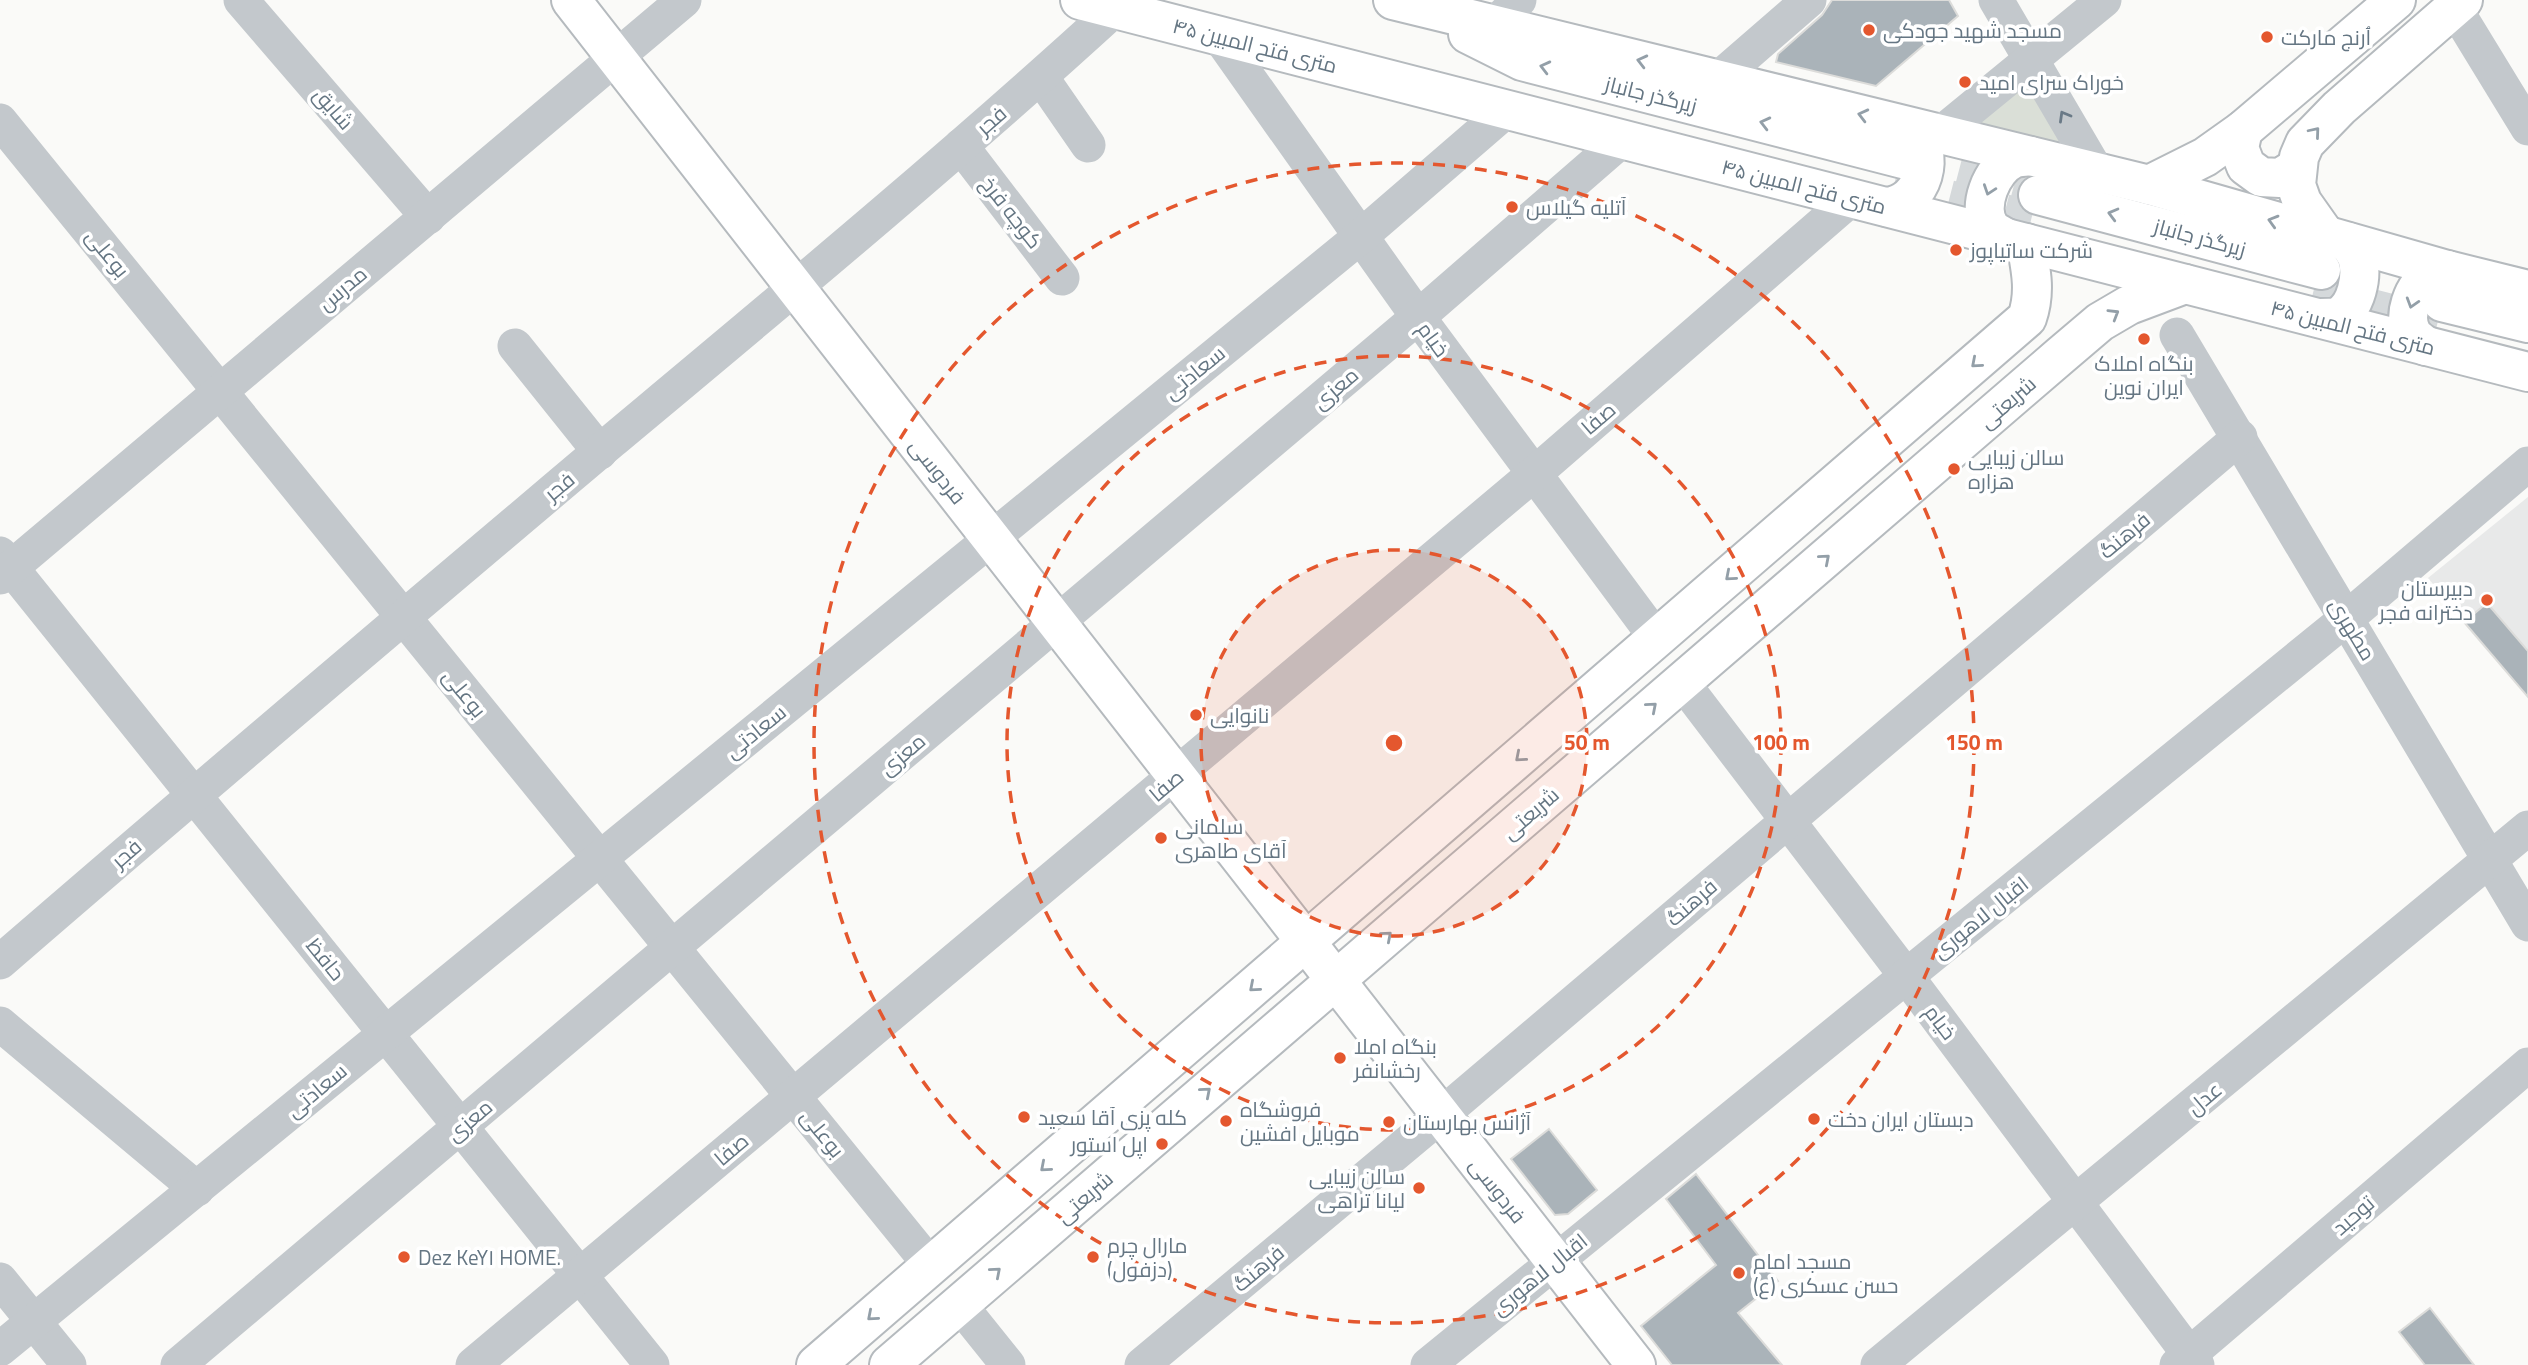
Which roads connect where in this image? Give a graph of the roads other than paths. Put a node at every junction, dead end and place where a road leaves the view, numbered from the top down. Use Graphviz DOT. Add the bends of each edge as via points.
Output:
graph roads {
  1 [pos="241,0"];
  2 [pos="571,0"];
  3 [pos="684,0"];
  4 [pos="1996,0"];
  5 [pos="2104,0"];
  6 [pos="2396,0"];
  7 [pos="1401,2"];
  8 [pos="1797,4"];
  9 [pos="2458,4"];
  10 [pos="1098,5"];
  11 [pos="1507,12"];
  12 [pos="1218,35"];
  13 [pos="616,58"];
  14 [pos="2031,60"];
  15 [pos="1041,77"];
  16 [pos="1718,79"];
  17 [pos="1391,80"];
  18 [pos="1507,110"];
  19 [pos="0,121"];
  20 [pos="2528,128"];
  21 [pos="2243,130"];
  22 [pos="1623,139"];
  23 [pos="1088,145"];
  24 [pos="961,146"];
  25 [pos="2030,156"];
  26 [pos="1898,168"];
  27 [pos="2296,168"];
  28 [pos="2097,172"];
  29 [pos="2149,185"];
  30 [pos="428,217"];
  31 [pos="2025,224"];
  32 [pos="1360,237"];
  33 [pos="2326,272"];
  34 [pos="1062,278"];
  35 [pos="2185,284"];
  36 [pos="795,288"];
  37 [pos="2528,290"];
  38 [pos="2438,310"];
  39 [pos="1418,317"];
  40 [pos="2027,318"];
  41 [pos="2528,323"];
  42 [pos="2177,335"];
  43 [pos="515,346"];
  44 [pos="2528,349"];
  45 [pos="2060,356"];
  46 [pos="2528,372"];
  47 [pos="219,390"];
  48 [pos="2240,437"];
  49 [pos="600,452"];
  50 [pos="2528,464"];
  51 [pos="1534,474"];
  52 [pos="990,537"];
  53 [pos="4,566"];
  54 [pos="404,617"];
  55 [pos="2347,618"];
  56 [pos="1056,623"];
  57 [pos="1657,639"];
  58 [pos="1682,682"];
  59 [pos="1176,776"];
  60 [pos="194,794"];
  61 [pos="1787,820"];
  62 [pos="2528,828"];
  63 [pos="600,859"];
  64 [pos="2490,861"];
  65 [pos="2528,924"];
  66 [pos="1306,942"];
  67 [pos="672,948"];
  68 [pos="0,962"];
  69 [pos="1907,977"];
  70 [pos="1336,981"];
  71 [pos="0,1024"];
  72 [pos="385,1032"];
  73 [pos="2528,1065"];
  74 [pos="793,1096"];
  75 [pos="1440,1116"];
  76 [pos="461,1127"];
  77 [pos="197,1189"];
  78 [pos="2076,1203"];
  79 [pos="1555,1261"];
  80 [pos="931,1266"];
  81 [pos="581,1277"];
  82 [pos="0,1280"];
  83 [pos="959,1304"];
  84 [pos="33,1321"];
  85 [pos="0,1349"];
  86 [pos="2188,1362"];
  87 [pos="69,1365"];
  88 [pos="178,1365"];
  89 [pos="473,1365"];
  90 [pos="652,1365"];
  91 [pos="816,1365"];
  92 [pos="889,1365"];
  93 [pos="1008,1365"];
  94 [pos="1142,1365"];
  95 [pos="1428,1365"];
  96 [pos="1636,1365"];
  97 [pos="1878,1365"];
  1 -- 30 [label="street, شایق"];
  2 -- 13 [label="main road, فردوسی"];
  3 -- 13 [label="street, مدرس"];
  4 -- 14 [label="street"];
  5 -- 14 [label="street, صفا"];
  6 -- 21 [label="main road"];
  7 -- 11 [label="main road, ۴۵ متری فتح المبین"];
  26 -- 7 [label="main road, زیرگذر جانباز, one-way" via="1522,61"];
  8 -- 16 [label="street"];
  9 -- 20 [label="street"];
  27 -- 9 [label="main road, one-way" via="2305,144 2321,124"];
  10 -- 12 [label="main road, ۴۵ متری فتح المبین"];
  10 -- 15 [label="street, فجر"];
  16 -- 11 [label="main road, ۴۵ متری فتح المبین, one-way"];
  12 -- 17 [label="main road, ۴۵ متری فتح المبین"];
  12 -- 32 [label="street, خیام"];
  13 -- 30 [label="street, مدرس"];
  13 -- 36 [label="main road, فردوسی"];
  14 -- 26 [label="street, صفا"];
  28 -- 14 [label="street, one-way"];
  15 -- 23 [label="street"];
  15 -- 24 [label="street, فجر"];
  26 -- 16 [label="main road, ۴۵ متری فتح المبین, one-way"];
  17 -- 18 [label="main road, ۴۵ متری فتح المبین"];
  17 -- 26 [label="main road, زیرگذر جانباز" via="1513,86"];
  18 -- 22 [label="main road, ۴۵ متری فتح المبین"];
  18 -- 32 [label="street, سعادتی"];
  19 -- 47 [label="street, بوعلی"];
  21 -- 27 [label="main road" via="2239,148 2246,166 2261,177 2280,178"];
  21 -- 29 [label="main road" via="2205,157"];
  22 -- 26 [label="main road, ۴۵ متری فتح المبین"];
  22 -- 39 [label="street, معزی"];
  24 -- 34 [label="street, کوچه فرخ"];
  24 -- 36 [label="street, فجر"];
  25 -- 26 [label="main road, ۴۵ متری فتح المبین"];
  25 -- 28 [label="main road, ۴۵ متری فتح المبین"];
  25 -- 31 [label="main road, one-way" via="2013,158 2000,169 1985,200 1991,228"];
  26 -- 31 [label="main road, ۴۵ متری فتح المبین"];
  26 -- 51 [label="street, صفا"];
  27 -- 33 [label="main road" via="2296,184"];
  28 -- 29 [label="main road, ۴۵ متری فتح المبین"];
  33 -- 29 [label="main road, ۴۵ متری فتح المبین, one-way"];
  30 -- 47 [label="street, مدرس"];
  31 -- 33 [label="main road, زیرگذر جانباز"];
  31 -- 35 [label="main road, ۴۵ متری فتح المبین"];
  31 -- 40 [label="main road" via="2033,282"];
  32 -- 39 [label="street, خیام"];
  32 -- 52 [label="street, سعادتی"];
  33 -- 35 [label="main road, ۴۵ متری فتح المبین"];
  33 -- 38 [label="main road, ۴۵ متری فتح المبین"];
  33 -- 38 [label="main road, ۴۵ متری فتح المبین"];
  45 -- 35 [label="main road, شریعتی, one-way" via="2100,322 2129,305"];
  36 -- 49 [label="street, فجر"];
  36 -- 52 [label="main road, فردوسی"];
  37 -- 38 [label="main road, ۴۵ متری فتح المبین"];
  41 -- 38 [label="main road, one-way"];
  38 -- 44 [label="main road"];
  38 -- 46 [label="main road, ۴۵ متری فتح المبین"];
  39 -- 51 [label="street, خیام"];
  39 -- 56 [label="street, معزی"];
  40 -- 45 [label="main road" via="2047,316 2062,327 2065,347"];
  40 -- 57 [label="main road, one-way"];
  42 -- 48 [label="street, مطهری"];
  43 -- 49 [label="street"];
  58 -- 45 [label="main road, شریعتی, one-way"];
  47 -- 53 [label="street, مدرس"];
  47 -- 54 [label="street, بوعلی"];
  48 -- 55 [label="street, مطهری"];
  48 -- 61 [label="street, فرهنگ"];
  49 -- 54 [label="street, فجر"];
  50 -- 55 [label="street, اقبال لاهوری"];
  51 -- 57 [label="street, خیام"];
  51 -- 59 [label="street, صفا"];
  52 -- 56 [label="main road, فردوسی"];
  52 -- 63 [label="street, سعادتی"];
  53 -- 60 [label="street, حافظ"];
  54 -- 60 [label="street, فجر"];
  54 -- 63 [label="street, بوعلی"];
  55 -- 64 [label="street, مطهری"];
  55 -- 69 [label="street, اقبال لاهوری"];
  56 -- 59 [label="main road, فردوسی"];
  56 -- 67 [label="street, معزی"];
  57 -- 66 [label="main road, one-way"];
  58 -- 61 [label="street, خیام"];
  70 -- 58 [label="main road, شریعتی, one-way"];
  59 -- 66 [label="main road, فردوسی"];
  59 -- 74 [label="street, صفا"];
  60 -- 68 [label="street, فجر"];
  60 -- 72 [label="street, حافظ"];
  61 -- 69 [label="street, خیام"];
  61 -- 75 [label="street, فرهنگ"];
  62 -- 64 [label="street, عدل"];
  63 -- 67 [label="street, بوعلی"];
  63 -- 72 [label="street, سعادتی"];
  64 -- 65 [label="street, مطهری"];
  64 -- 78 [label="street, عدل"];
  66 -- 70 [label="main road, فردوسی"];
  66 -- 80 [label="main road, one-way"];
  67 -- 74 [label="street, بوعلی"];
  67 -- 76 [label="street, معزی"];
  69 -- 78 [label="street, خیام"];
  69 -- 79 [label="street, اقبال لاهوری"];
  70 -- 75 [label="main road, فردوسی"];
  83 -- 70 [label="main road, شریعتی, one-way"];
  71 -- 77 [label="street"];
  72 -- 76 [label="street, حافظ"];
  72 -- 77 [label="street, سعادتی"];
  73 -- 86 [label="street, توحید"];
  74 -- 80 [label="street, بوعلی"];
  74 -- 81 [label="street, صفا"];
  75 -- 79 [label="main road, فردوسی"];
  75 -- 94 [label="street, فرهنگ"];
  76 -- 81 [label="street, حافظ"];
  76 -- 88 [label="street, معزی"];
  77 -- 84 [label="street, سعادتی"];
  78 -- 86 [label="street, خیام"];
  78 -- 97 [label="street, عدل"];
  79 -- 95 [label="street, اقبال لاهوری"];
  79 -- 96 [label="main road, فردوسی"];
  80 -- 91 [label="main road, one-way"];
  81 -- 89 [label="street, صفا"];
  81 -- 90 [label="street, حافظ"];
  82 -- 84 [label="street"];
  83 -- 92 [label="main road, شریعتی"];
  83 -- 93 [label="street"];
  84 -- 85 [label="street, سعادتی"];
  84 -- 87 [label="street"];
}
